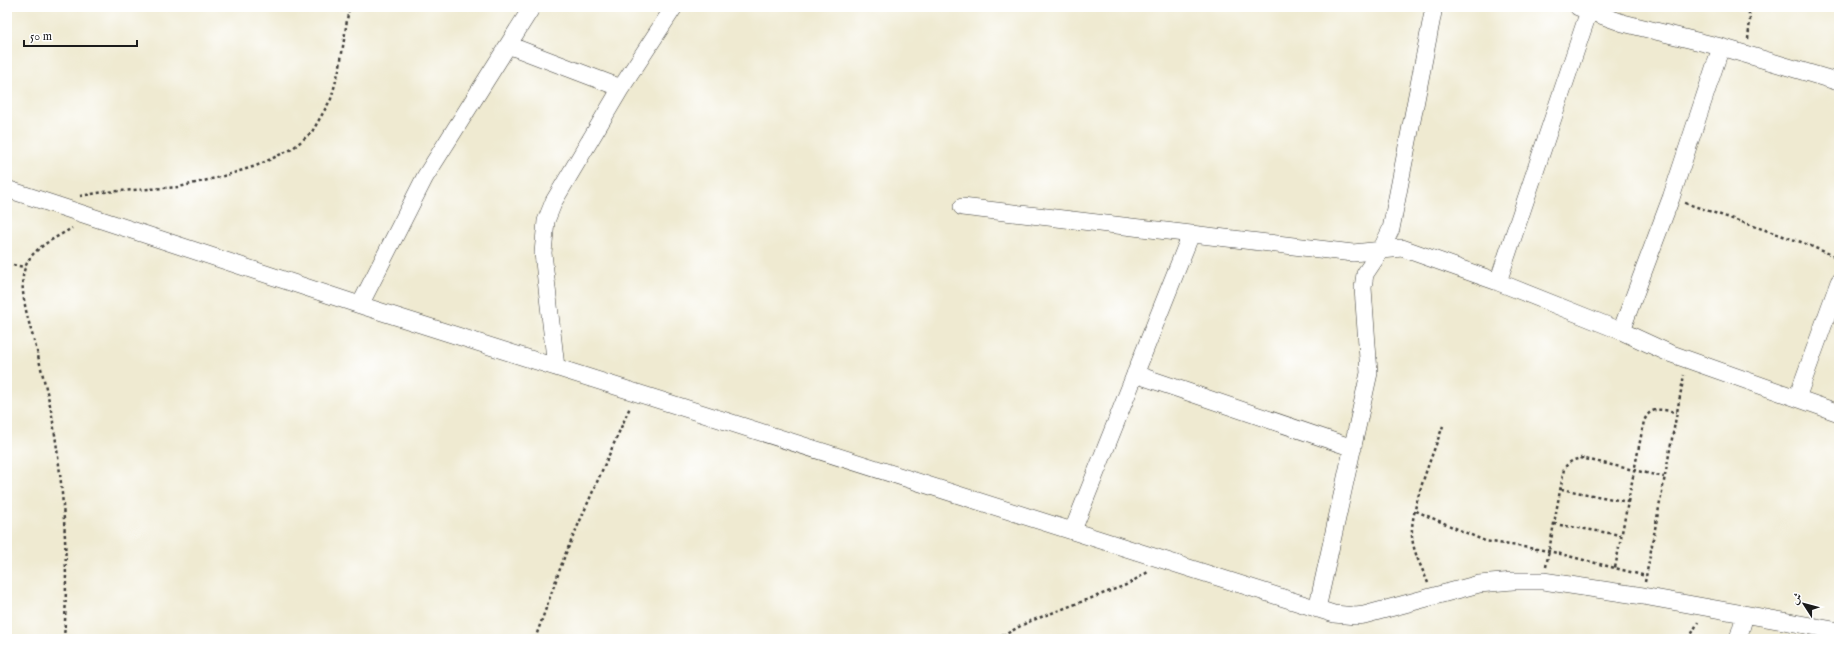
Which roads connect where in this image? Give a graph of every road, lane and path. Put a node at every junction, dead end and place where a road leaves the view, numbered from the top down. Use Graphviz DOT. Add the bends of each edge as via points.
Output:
graph roads {
  1 [pos="349,7"];
  2 [pos="532,7"];
  3 [pos="674,7"];
  4 [pos="1434,7"];
  5 [pos="1748,7"];
  6 [pos="1583,9"];
  7 [pos="508,45"];
  8 [pos="1721,47"];
  9 [pos="1747,55"];
  10 [pos="1839,82"];
  11 [pos="621,88"];
  12 [pos="7,189"];
  13 [pos="78,196"];
  14 [pos="1671,198"];
  15 [pos="962,207"];
  16 [pos="91,216"];
  17 [pos="1191,234"];
  18 [pos="1381,250"];
  19 [pos="1839,258"];
  20 [pos="7,264"];
  21 [pos="25,267"];
  22 [pos="1498,282"];
  23 [pos="1839,282"];
  24 [pos="360,305"];
  25 [pos="1621,331"];
  26 [pos="1687,359"];
  27 [pos="556,367"];
  28 [pos="1135,374"];
  29 [pos="637,392"];
  30 [pos="1797,398"];
  31 [pos="1677,412"];
  32 [pos="1839,413"];
  33 [pos="1443,426"];
  34 [pos="1353,448"];
  35 [pos="1634,470"];
  36 [pos="1664,477"];
  37 [pos="1561,489"];
  38 [pos="1628,502"];
  39 [pos="1416,511"];
  40 [pos="1554,524"];
  41 [pos="1073,530"];
  42 [pos="1621,535"];
  43 [pos="1550,551"];
  44 [pos="1164,560"];
  45 [pos="1615,568"];
  46 [pos="1646,576"];
  47 [pos="1543,581"];
  48 [pos="1433,596"];
  49 [pos="1643,596"];
  50 [pos="1317,609"];
  51 [pos="1745,615"];
  52 [pos="1839,631"];
  53 [pos="1801,632"];
  54 [pos="1000,637"];
  55 [pos="64,639"];
  56 [pos="535,639"];
  57 [pos="985,639"];
  58 [pos="997,639"];
  59 [pos="1738,639"];
  1 -- 13 [label="path" via="340,66 331,99 312,132 292,149 256,166 220,178 179,187"];
  2 -- 7 [label="street"];
  3 -- 11 [label="street"];
  4 -- 18 [label="street" via="1391,229"];
  5 -- 9 [label="path" via="1750,20"];
  6 -- 8 [label="street" via="1623,23"];
  6 -- 22 [label="street"];
  7 -- 11 [label="street"];
  7 -- 24 [label="street" via="425,177"];
  8 -- 9 [label="street"];
  8 -- 14 [label="street"];
  9 -- 10 [label="street"];
  11 -- 27 [label="street" via="554,200 546,221 543,253"];
  12 -- 16 [label="street"];
  14 -- 19 [label="path"];
  14 -- 25 [label="street"];
  15 -- 17 [label="street"];
  16 -- 21 [label="path" via="33,253"];
  16 -- 24 [label="street"];
  17 -- 18 [label="street" via="1354,253"];
  17 -- 28 [label="street"];
  18 -- 22 [label="street" via="1402,248"];
  18 -- 34 [label="street" via="1365,274 1363,288 1369,373"];
  20 -- 21 [label="path"];
  21 -- 55 [label="path" via="22,280 24,294 51,408 60,468 65,557"];
  22 -- 25 [label="street"];
  23 -- 30 [label="street"];
  24 -- 27 [label="street"];
  25 -- 26 [label="street"];
  26 -- 30 [label="street"];
  26 -- 31 [label="path"];
  27 -- 29 [label="street"];
  28 -- 34 [label="street"];
  28 -- 41 [label="street"];
  29 -- 41 [label="street"];
  29 -- 56 [label="path" via="565,554"];
  30 -- 32 [label="street"];
  31 -- 35 [label="path" via="1658,409 1647,415"];
  31 -- 36 [label="path"];
  33 -- 39 [label="path"];
  34 -- 50 [label="street"];
  35 -- 36 [label="path"];
  35 -- 37 [label="path" via="1581,458 1572,460 1564,469"];
  35 -- 38 [label="path"];
  36 -- 46 [label="path"];
  37 -- 38 [label="path"];
  37 -- 40 [label="path"];
  38 -- 42 [label="path"];
  39 -- 43 [label="path" via="1485,542"];
  39 -- 48 [label="path" via="1412,540"];
  40 -- 42 [label="path"];
  40 -- 43 [label="path"];
  41 -- 44 [label="street"];
  42 -- 45 [label="path"];
  43 -- 45 [label="path"];
  43 -- 47 [label="path"];
  44 -- 50 [label="street"];
  44 -- 54 [label="path" via="1126,585 1028,622"];
  45 -- 46 [label="path"];
  46 -- 49 [label="path"];
  47 -- 48 [label="street" via="1479,584"];
  47 -- 49 [label="street"];
  48 -- 50 [label="street" via="1356,616"];
  49 -- 51 [label="street"];
  51 -- 53 [label="street"];
  51 -- 59 [label="street"];
  52 -- 53 [label="street"];
  54 -- 57 [label="path"];
  54 -- 58 [label="path"];
}
